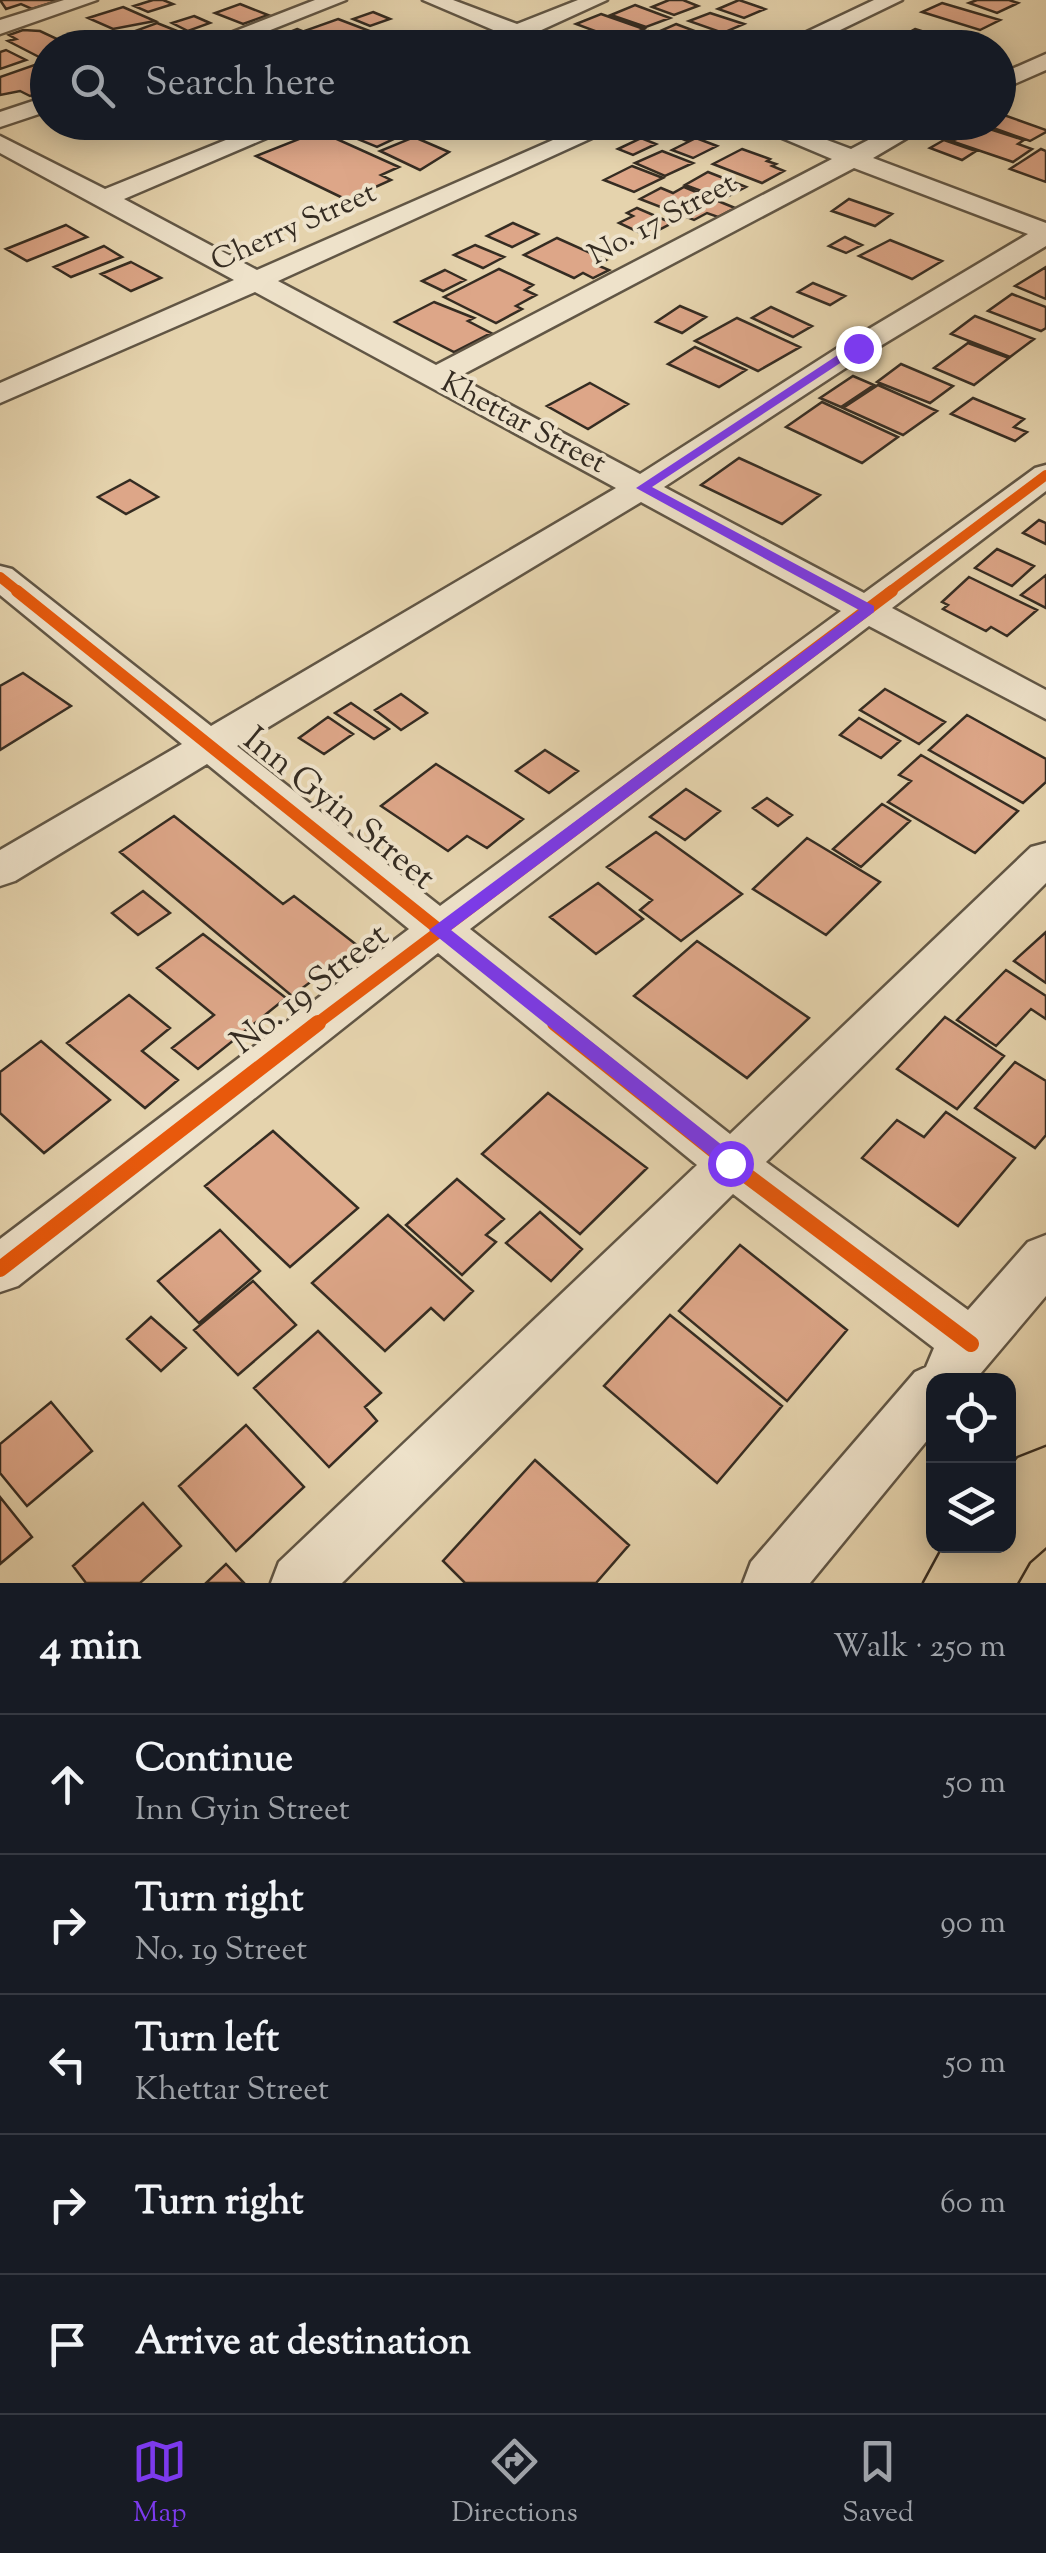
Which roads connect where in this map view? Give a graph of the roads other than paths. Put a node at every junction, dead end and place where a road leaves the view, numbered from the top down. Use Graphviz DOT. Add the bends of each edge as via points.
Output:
graph roads {
  1 [pos="86,0"];
  2 [pos="335,0"];
  3 [pos="434,0"];
  4 [pos="596,0"];
  5 [pos="891,0"];
  6 [pos="0,27"];
  7 [pos="252,30"];
  8 [pos="513,30"];
  9 [pos="523,30"];
  10 [pos="824,30"];
  11 [pos="1046,60"];
  12 [pos="1016,75"];
  13 [pos="30,109"];
  14 [pos="0,120"];
  15 [pos="248,140"];
  16 [pos="574,140"];
  17 [pos="802,140"];
  18 [pos="886,140"];
  19 [pos="0,144"];
  20 [pos="849,158"];
  21 [pos="105,198"];
  22 [pos="1046,233"];
  23 [pos="256,281"];
  24 [pos="436,377"];
  25 [pos="0,394"];
  26 [pos="1046,475"];
  27 [pos="642,488"];
  28 [pos="0,576"];
  29 [pos="869,609"];
  30 [pos="1046,706"];
  31 [pos="207,743"];
  32 [pos="1046,858"];
  33 [pos="0,870"];
  34 [pos="438,930"];
  35 [pos="730,1163"];
  36 [pos="1046,1258"];
  37 [pos="0,1269"];
  38 [pos="956,1362"];
  39 [pos="926,1400"];
  40 [pos="1046,1486"];
  41 [pos="1016,1522"];
  42 [pos="990,1553"];
  43 [pos="300,1583"];
  44 [pos="772,1583"];
  45 [pos="965,1583"];
  1 -- 6 [label="street"];
  2 -- 7 [label="street"];
  3 -- 8 [label="street"];
  4 -- 9 [label="street"];
  5 -- 10 [label="street"];
  11 -- 12 [label="street"];
  13 -- 14 [label="street"];
  15 -- 21 [label="street"];
  16 -- 23 [label="street, Cherry Street"];
  17 -- 20 [label="street"];
  18 -- 20 [label="street, No. 17 Street"];
  19 -- 21 [label="street, Khettar Street"];
  20 -- 22 [label="street"];
  20 -- 24 [label="street, No. 17 Street"];
  21 -- 23 [label="street, Khettar Street"];
  22 -- 27 [label="street"];
  23 -- 24 [label="street, Khettar Street"];
  23 -- 25 [label="street, Cherry Street"];
  24 -- 27 [label="street, Khettar Street"];
  26 -- 29 [label="street, No. 19 Street"];
  27 -- 29 [label="street, Khettar Street"];
  27 -- 31 [label="street"];
  28 -- 31 [label="street, Inn Gyin Street"];
  29 -- 30 [label="street, Khettar Street"];
  29 -- 34 [label="street, No. 19 Street"];
  31 -- 33 [label="street"];
  31 -- 34 [label="street, Inn Gyin Street"];
  32 -- 35 [label="street"];
  34 -- 35 [label="street, Inn Gyin Street"];
  34 -- 37 [label="street, No. 19 Street"];
  35 -- 38 [label="street, Inn Gyin Street"];
  35 -- 43 [label="street"];
  36 -- 38 [label="street"];
  39 -- 44 [label="street"];
  40 -- 41 [label="main road"];
  42 -- 45 [label="main road"];
}
